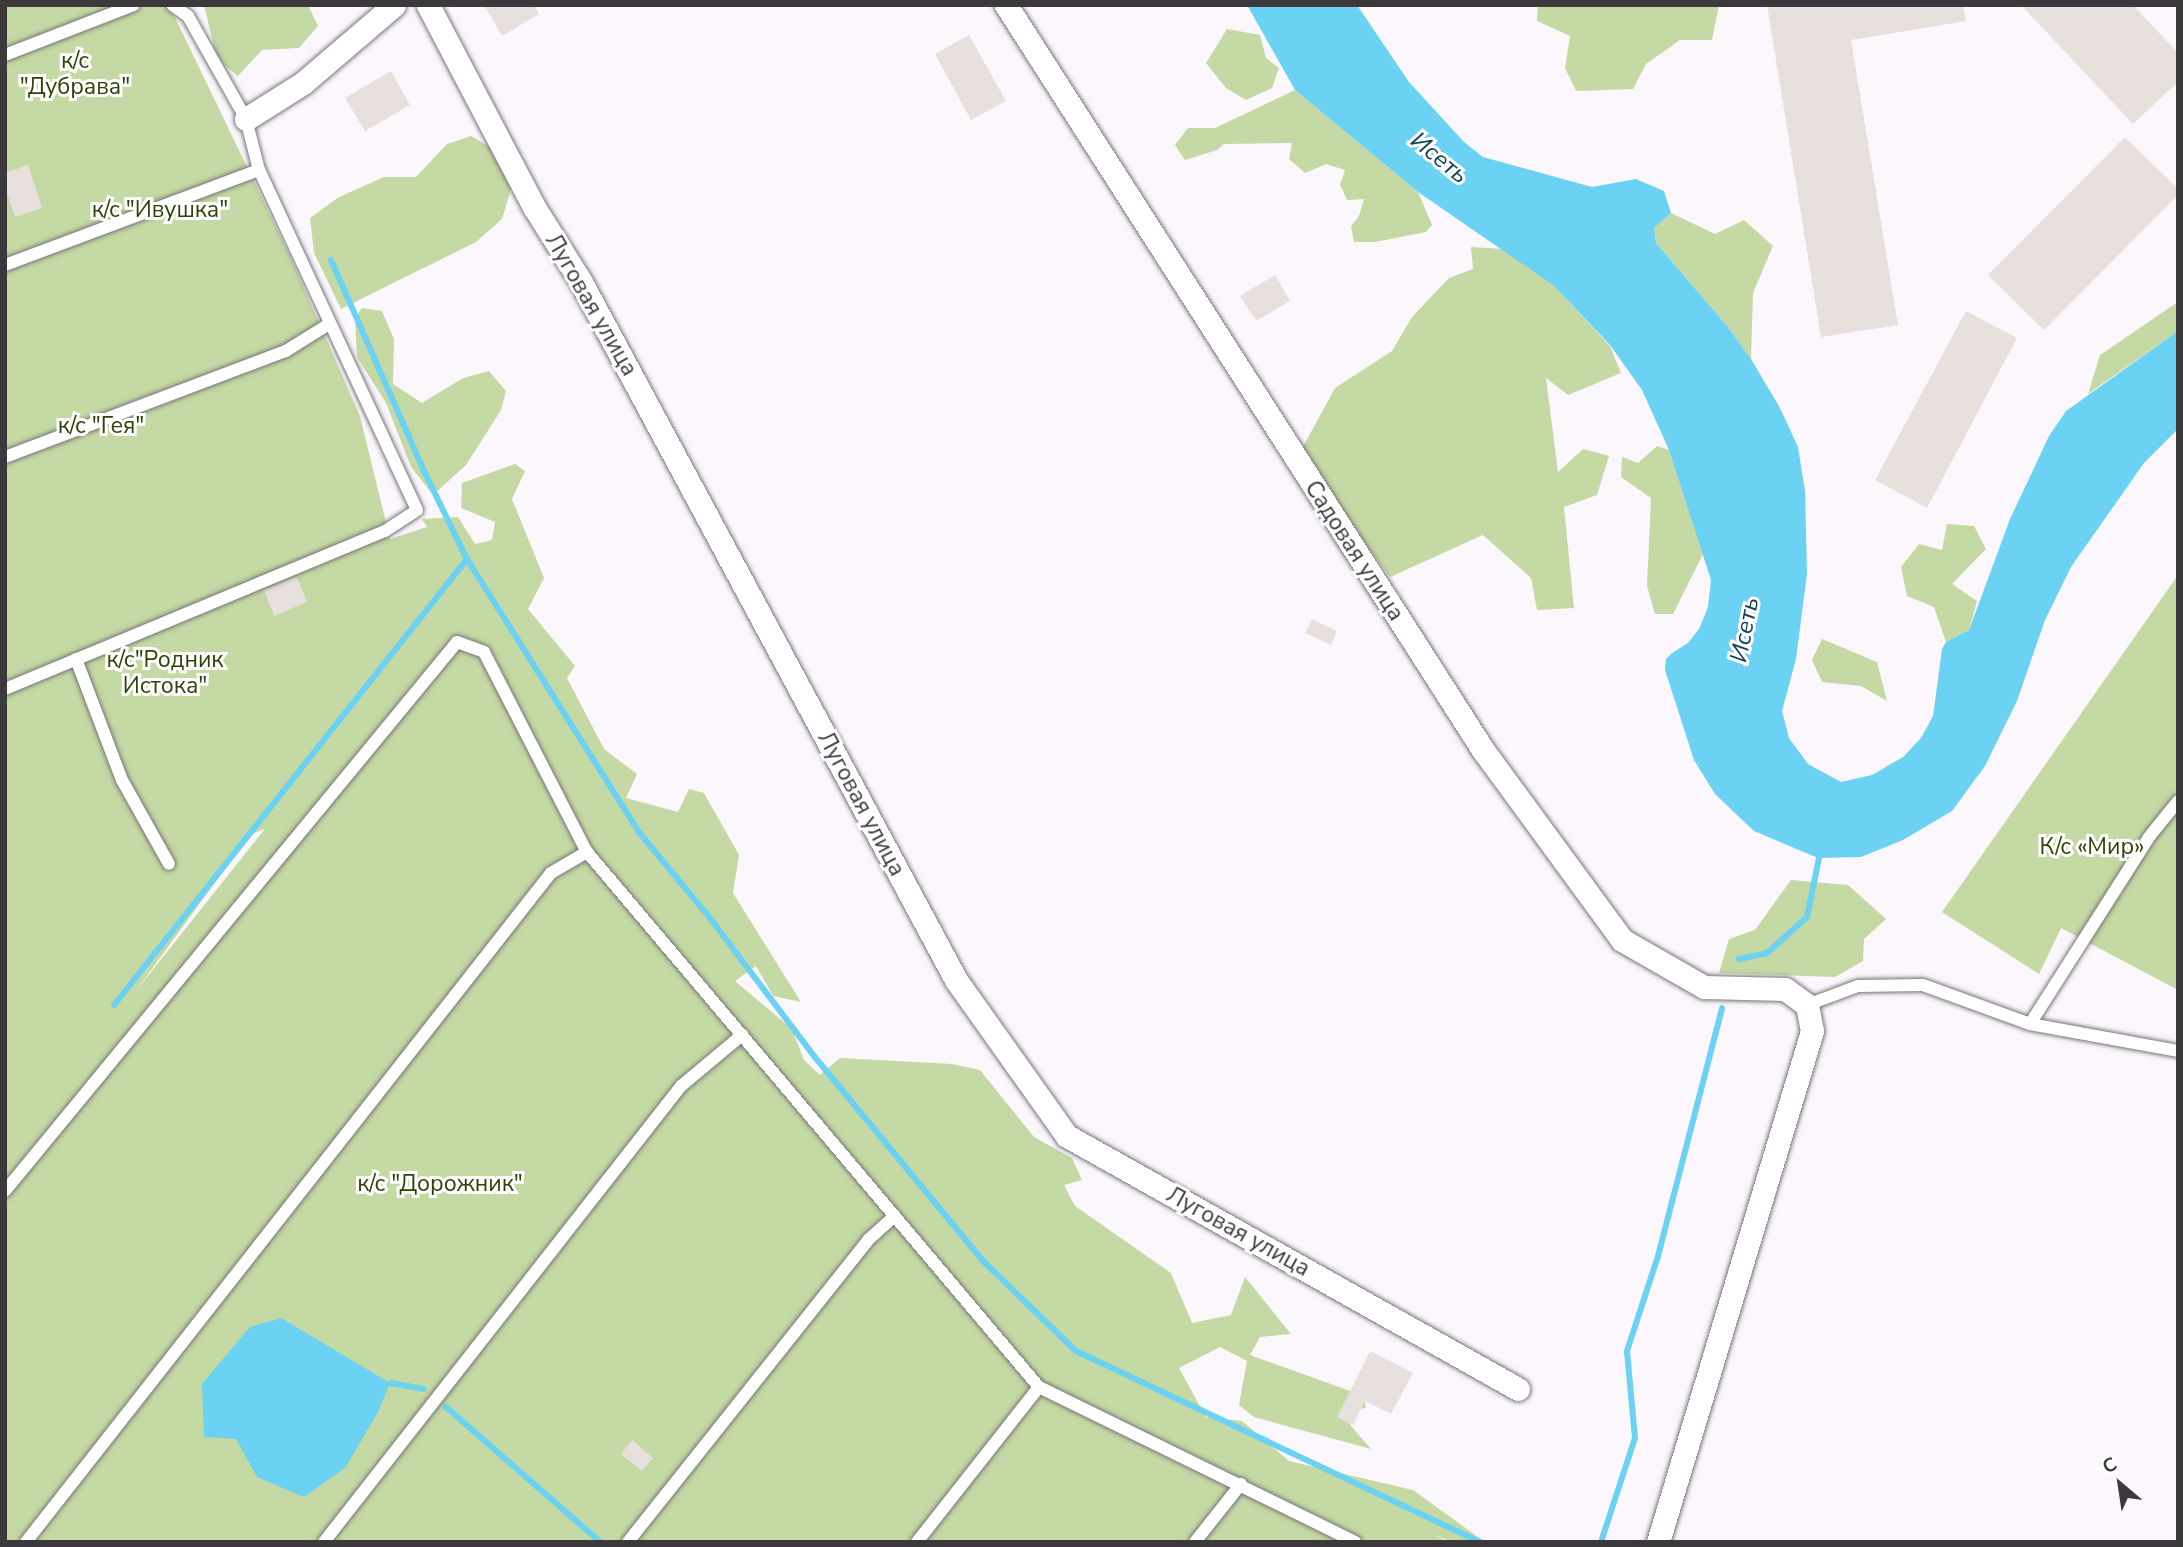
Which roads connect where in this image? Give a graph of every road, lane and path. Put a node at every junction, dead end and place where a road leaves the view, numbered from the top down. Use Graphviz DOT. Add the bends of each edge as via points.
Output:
graph roads {
  1 [pos="134,5"];
  2 [pos="172,5"];
  3 [pos="394,5"];
  4 [pos="428,5"];
  5 [pos="1006,5"];
  6 [pos="5,55"];
  7 [pos="246,119"];
  8 [pos="259,170"];
  9 [pos="5,265"];
  10 [pos="329,324"];
  11 [pos="5,457"];
  12 [pos="76,659"];
  13 [pos="5,689"];
  14 [pos="2178,801"];
  15 [pos="587,852"];
  16 [pos="169,864"];
  17 [pos="1807,1005"];
  18 [pos="2030,1024"];
  19 [pos="742,1035"];
  20 [pos="2178,1051"];
  21 [pos="5,1191"];
  22 [pos="895,1216"];
  23 [pos="1040,1387"];
  24 [pos="1518,1389"];
  25 [pos="1241,1484"];
  26 [pos="26,1542"];
  27 [pos="324,1542"];
  28 [pos="628,1542"];
  29 [pos="917,1542"];
  30 [pos="1195,1542"];
  31 [pos="1355,1542"];
  32 [pos="1658,1542"];
  1 -- 6 [label="lane"];
  2 -- 7 [label="lane" via="188,16"];
  3 -- 7 [label="street" via="303,83"];
  4 -- 24 [label="street, Луговая улица" via="956,980 1067,1136"];
  5 -- 17 [label="street, Садовая улица" via="1483,750 1622,940 1704,987 1785,989"];
  7 -- 8 [label="lane"];
  8 -- 9 [label="lane"];
  8 -- 10 [label="lane"];
  10 -- 11 [label="lane" via="286,351"];
  10 -- 12 [label="lane" via="417,510 385,531"];
  12 -- 13 [label="lane"];
  12 -- 16 [label="lane" via="122,780"];
  14 -- 18 [label="lane" via="2149,837"];
  15 -- 19 [label="lane"];
  15 -- 21 [label="lane" via="484,652 457,642"];
  15 -- 26 [label="lane" via="551,873"];
  17 -- 18 [label="lane" via="1858,986 1923,985"];
  17 -- 32 [label="street" via="1812,1031"];
  18 -- 20 [label="lane"];
  19 -- 22 [label="lane"];
  19 -- 27 [label="lane" via="681,1086"];
  22 -- 23 [label="lane"];
  22 -- 28 [label="lane" via="868,1240"];
  23 -- 25 [label="lane"];
  23 -- 29 [label="lane"];
  25 -- 30 [label="lane"];
  25 -- 31 [label="lane"];
}
